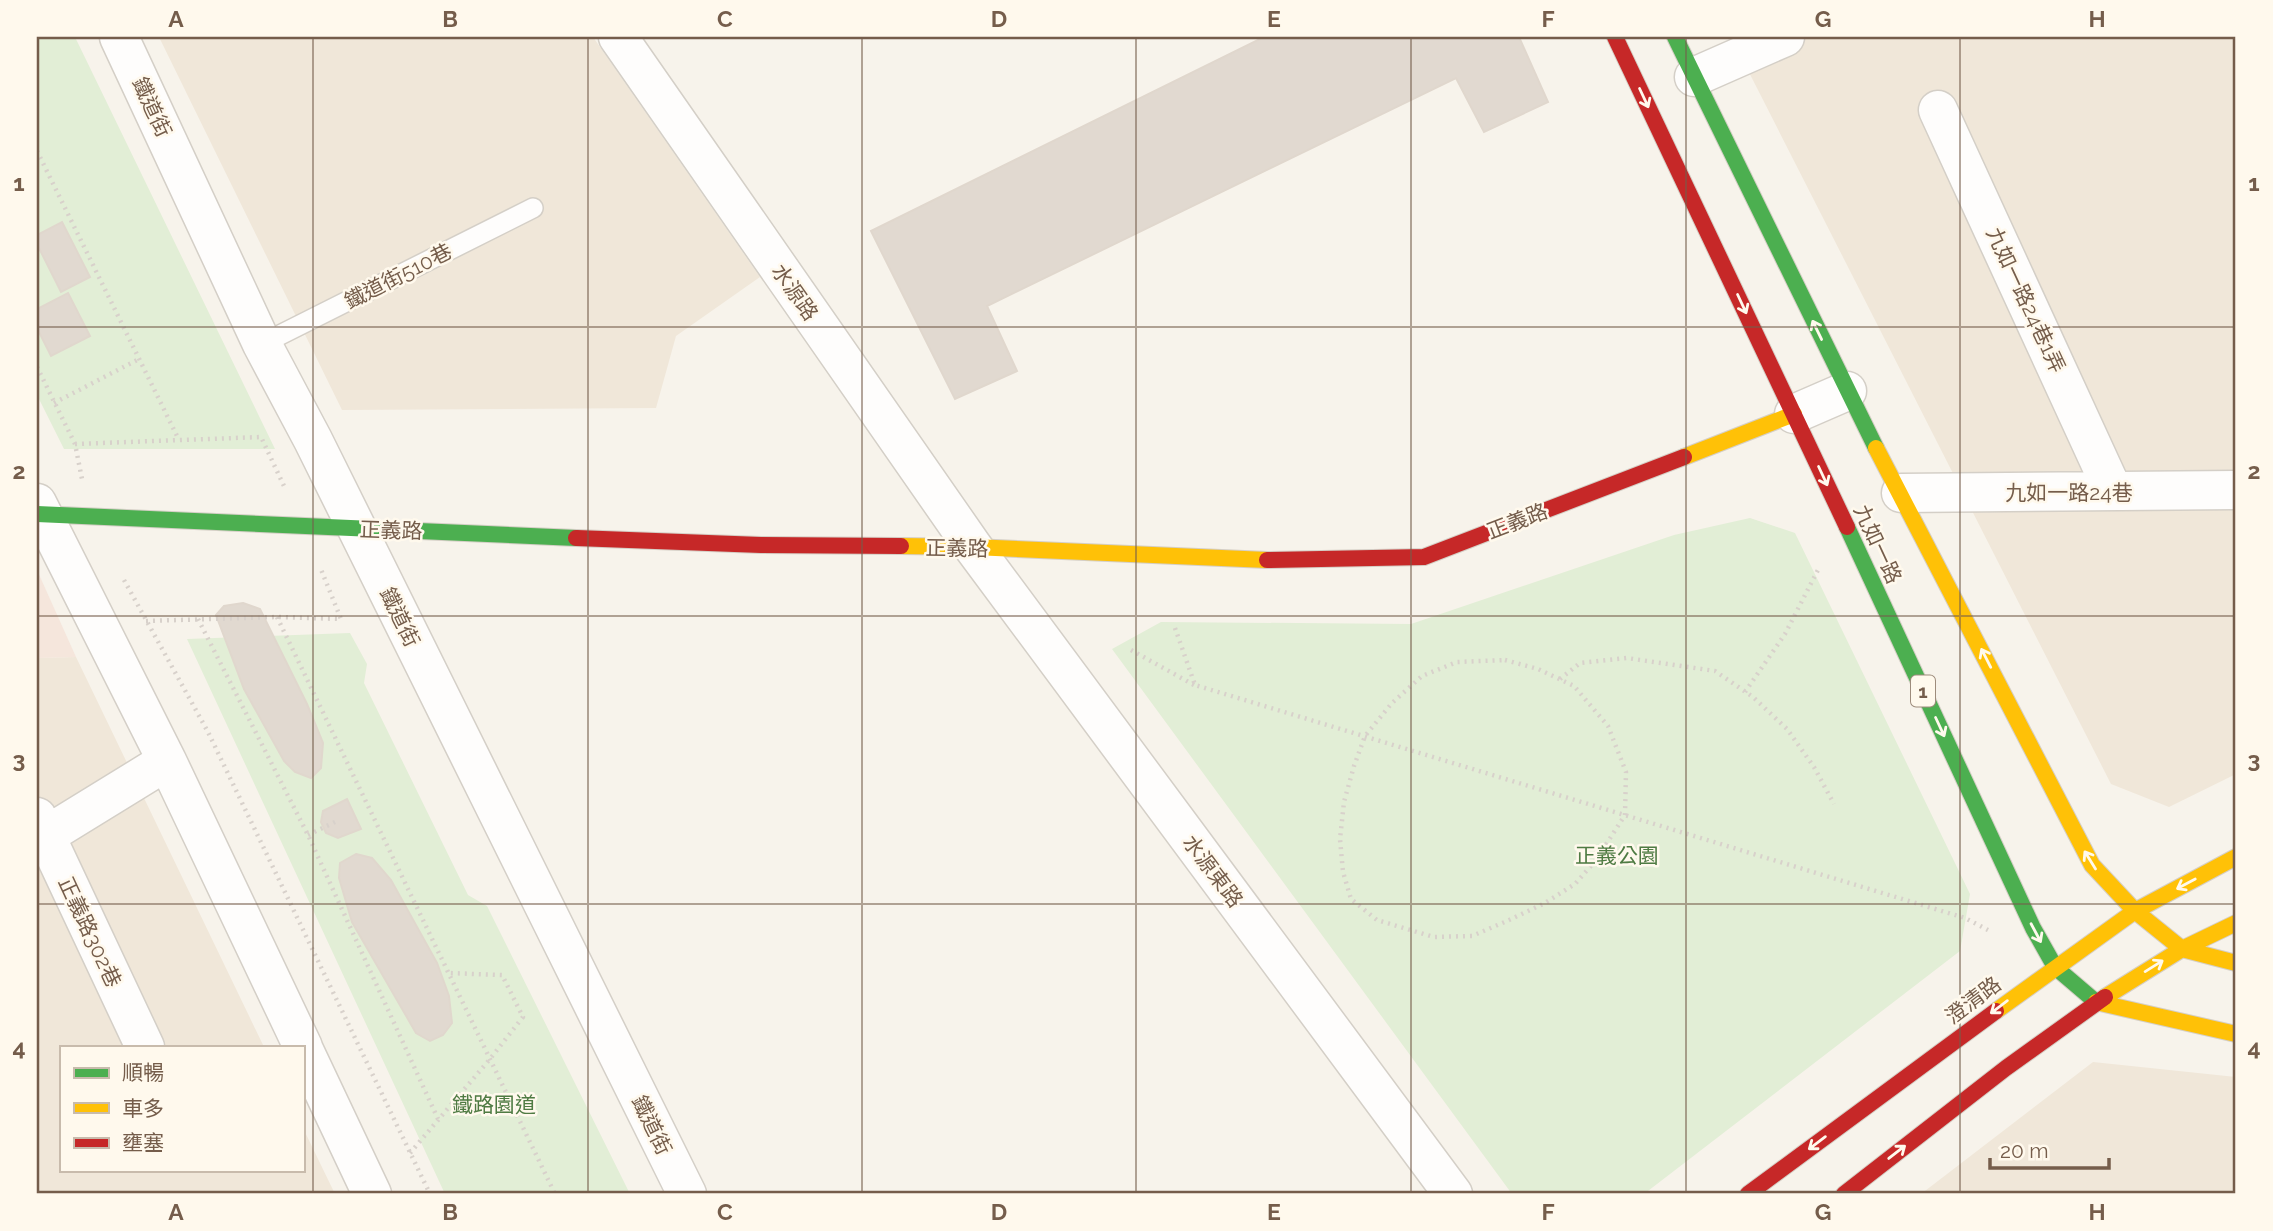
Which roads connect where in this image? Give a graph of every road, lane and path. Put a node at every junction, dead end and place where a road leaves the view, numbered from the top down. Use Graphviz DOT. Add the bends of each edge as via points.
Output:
graph roads {
  1 [pos="119,37"];
  2 [pos="618,37"];
  3 [pos="1615,37"];
  4 [pos="1675,37"];
  5 [pos="1785,37"];
  6 [pos="1694,77"];
  7 [pos="1938,110"];
  8 [pos="37,151"];
  9 [pos="533,208"];
  10 [pos="262,344"];
  11 [pos="139,359"];
  12 [pos="37,367"];
  13 [pos="1847,391"];
  14 [pos="54,403"];
  15 [pos="1794,414"];
  16 [pos="261,437"];
  17 [pos="179,440"];
  18 [pos="2236,490"];
  19 [pos="2113,491"];
  20 [pos="1901,493"];
  21 [pos="39,510"];
  22 [pos="357,529"];
  23 [pos="973,547"];
  24 [pos="1821,565"];
  25 [pos="277,617"];
  26 [pos="198,619"];
  27 [pos="341,619"];
  28 [pos="1175,628"];
  29 [pos="1131,650"];
  30 [pos="1560,679"];
  31 [pos="1195,685"];
  32 [pos="1745,692"];
  33 [pos="1365,736"];
  34 [pos="167,761"];
  35 [pos="1834,804"];
  36 [pos="1625,815"];
  37 [pos="337,821"];
  38 [pos="39,832"];
  39 [pos="307,835"];
  40 [pos="2236,857"];
  41 [pos="2135,911"];
  42 [pos="2236,923"];
  43 [pos="1995,933"];
  44 [pos="2182,949"];
  45 [pos="2236,963"];
  46 [pos="2055,967"];
  47 [pos="448,973"];
  48 [pos="2096,1002"];
  49 [pos="2236,1034"];
  50 [pos="145,1046"];
  51 [pos="303,1046"];
  52 [pos="304,1049"];
  53 [pos="490,1059"];
  54 [pos="438,1119"];
  55 [pos="410,1153"];
  56 [pos="372,1194"];
  57 [pos="430,1194"];
  58 [pos="555,1194"];
  59 [pos="687,1194"];
  60 [pos="1453,1194"];
  61 [pos="1748,1194"];
  62 [pos="1843,1194"];
  1 -- 10 [label="street, 鐵道街"];
  2 -- 23 [label="street, 水源路"];
  3 -- 15 [label="main road, 九如一路 / 1, one-way"];
  4 -- 6 [label="main road, 九如一路"];
  5 -- 6 [label="street"];
  13 -- 6 [label="main road, 九如一路, one-way"];
  7 -- 19 [label="street, 九如一路24巷1弄"];
  8 -- 11 [label="path"];
  9 -- 10 [label="lane, 鐵道街510巷"];
  10 -- 22 [label="street, 鐵道街"];
  11 -- 14 [label="path"];
  11 -- 17 [label="path"];
  12 -- 14 [label="path"];
  13 -- 15 [label="street, 正義路"];
  13 -- 20 [label="main road, 九如一路"];
  14 -- 17 [label="path" via="75,444"];
  15 -- 23 [label="main road, 正義路" via="1424,557 1244,560"];
  15 -- 46 [label="main road, 九如一路 / 1, one-way"];
  16 -- 17 [label="path"];
  18 -- 19 [label="street, 九如一路24巷"];
  19 -- 20 [label="street, 九如一路24巷"];
  41 -- 20 [label="main road, 九如一路, one-way" via="2092,865"];
  21 -- 22 [label="main road, 正義路" via="92,519"];
  21 -- 34 [label="street"];
  22 -- 23 [label="main road, 正義路" via="784,545"];
  22 -- 59 [label="street, 鐵道街"];
  23 -- 60 [label="street, 水源東路"];
  24 -- 32 [label="path" via="1785,634"];
  25 -- 26 [label="path"];
  25 -- 27 [label="path"];
  25 -- 47 [label="path"];
  26 -- 39 [label="path"];
  26 -- 55 [label="path" via="146,621 208,732"];
  28 -- 31 [label="path"];
  29 -- 31 [label="path"];
  30 -- 32 [label="path" via="1580,663 1628,658 1715,671"];
  30 -- 33 [label="path" via="1505,660 1457,662 1423,676 1392,703"];
  30 -- 36 [label="path" via="1574,686 1608,726 1626,772"];
  31 -- 33 [label="path"];
  32 -- 35 [label="path" via="1787,729"];
  33 -- 36 [label="path"];
  33 -- 36 [label="path" via="1344,802 1340,839 1351,899 1377,920 1434,937 1472,936 1575,884"];
  34 -- 38 [label="street"];
  34 -- 51 [label="street"];
  36 -- 43 [label="path" via="1965,918"];
  37 -- 39 [label="path"];
  38 -- 50 [label="street, 正義路302巷"];
  39 -- 54 [label="path"];
  40 -- 41 [label="main road, 澄清路, one-way"];
  41 -- 44 [label="main road, 九如一路"];
  41 -- 46 [label="main road, 澄清路"];
  42 -- 44 [label="main road"];
  44 -- 45 [label="main road"];
  48 -- 44 [label="main road, one-way"];
  46 -- 48 [label="main road, 九如一路 / 1"];
  46 -- 61 [label="main road, 澄清路, one-way"];
  47 -- 53 [label="path"];
  47 -- 53 [label="path" via="502,975 523,1017"];
  48 -- 49 [label="main road, 九如一路 / 1"];
  62 -- 48 [label="main road, one-way"];
  52 -- 56 [label="street"];
  53 -- 54 [label="path"];
  53 -- 58 [label="path"];
  54 -- 55 [label="path"];
  55 -- 57 [label="path"];
}
